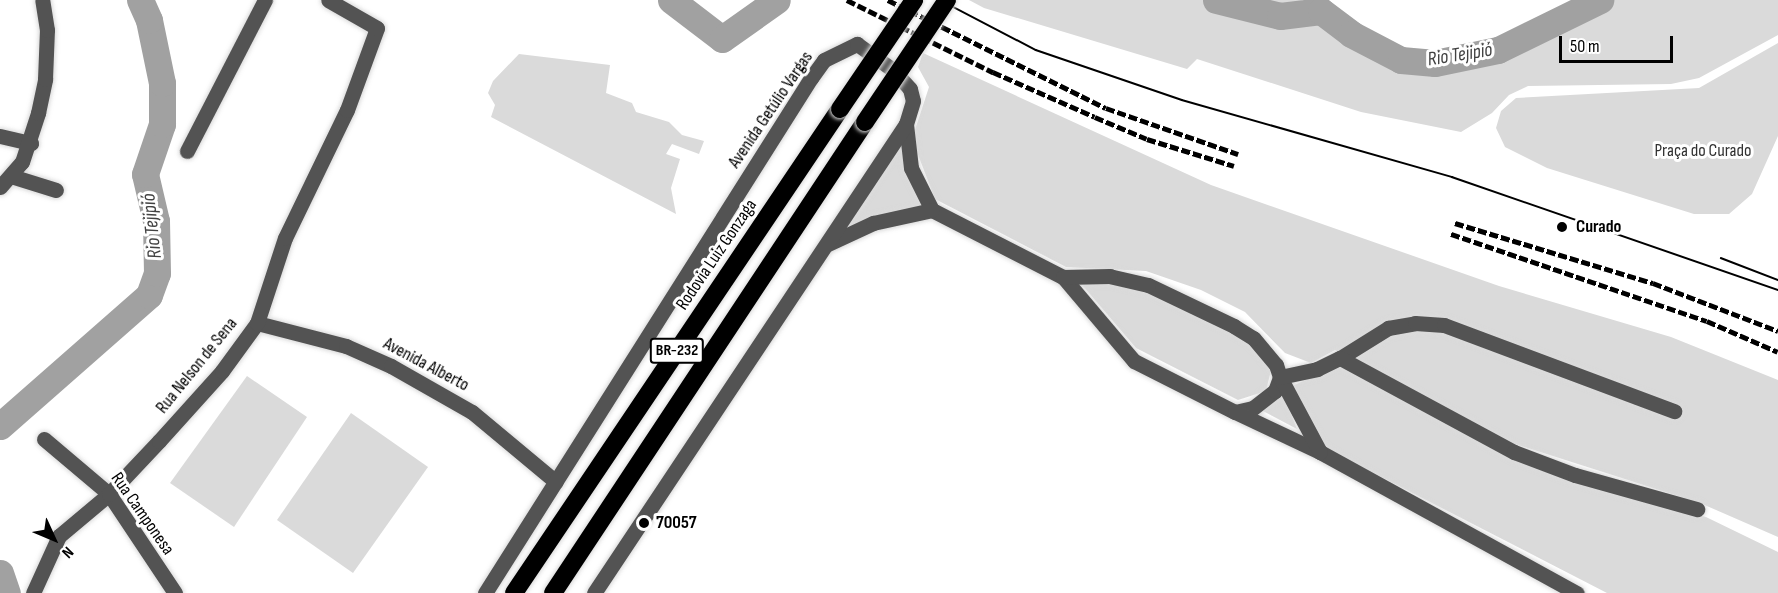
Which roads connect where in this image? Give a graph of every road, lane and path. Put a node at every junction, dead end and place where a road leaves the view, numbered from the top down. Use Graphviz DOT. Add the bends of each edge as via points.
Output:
graph roads {
  1 [pos="42,0"];
  2 [pos="265,0"];
  3 [pos="328,0"];
  4 [pos="914,0"];
  5 [pos="947,0"];
  6 [pos="906,124"];
  7 [pos="0,136"];
  8 [pos="31,143"];
  9 [pos="187,151"];
  10 [pos="5,181"];
  11 [pos="56,190"];
  12 [pos="932,210"];
  13 [pos="825,246"];
  14 [pos="1063,277"];
  15 [pos="257,323"];
  16 [pos="1340,358"];
  17 [pos="1280,377"];
  18 [pos="1674,411"];
  19 [pos="1235,412"];
  20 [pos="44,439"];
  21 [pos="1320,452"];
  22 [pos="556,482"];
  23 [pos="109,494"];
  24 [pos="1697,509"];
  25 [pos="572,566"];
  26 [pos="33,593"];
  27 [pos="175,593"];
  28 [pos="485,593"];
  29 [pos="514,593"];
  30 [pos="553,593"];
  31 [pos="558,593"];
  32 [pos="594,593"];
  33 [pos="1577,593"];
  1 -- 8 [label="street" via="47,30 45,79"];
  2 -- 9 [label="street"];
  3 -- 15 [label="street, Rua Nelson de Sena" via="377,28 347,110 285,237"];
  4 -- 29 [label="highway, Rodovia Luiz Gonzaga / BR-232, bridge"];
  5 -- 25 [label="highway, BR-232, bridge"];
  6 -- 12 [label="street" via="910,168"];
  6 -- 13 [label="street, Avenida Getúlio Vargas"];
  6 -- 22 [label="street, Avenida Getúlio Vargas" via="913,101 910,89 893,70 857,45 824,60"];
  7 -- 8 [label="street"];
  8 -- 10 [label="street"];
  10 -- 11 [label="street"];
  12 -- 13 [label="street" via="873,223"];
  12 -- 14 [label="street"];
  13 -- 32 [label="street, Avenida Getúlio Vargas"];
  14 -- 17 [label="street" via="1110,276 1148,285 1190,304 1253,338 1276,365"];
  14 -- 19 [label="street" via="1128,357"];
  15 -- 22 [label="street, Avenida Alberto" via="346,346 391,366 472,412"];
  15 -- 23 [label="street, Rua Nelson de Sena" via="222,371"];
  16 -- 17 [label="street" via="1317,369"];
  16 -- 18 [label="street" via="1388,328 1415,323 1444,325"];
  16 -- 24 [label="street" via="1514,452 1575,475"];
  17 -- 19 [label="street" via="1266,400"];
  17 -- 21 [label="street"];
  19 -- 21 [label="street"];
  20 -- 23 [label="street, Rua Camponesa"];
  21 -- 33 [label="street"];
  22 -- 28 [label="street, Avenida Getúlio Vargas"];
  23 -- 26 [label="street, Rua Nelson de Sena" via="59,536"];
  23 -- 27 [label="street, Rua Camponesa"];
  25 -- 30 [label="highway, BR-232"];
  25 -- 31 [label="highway"];
}
